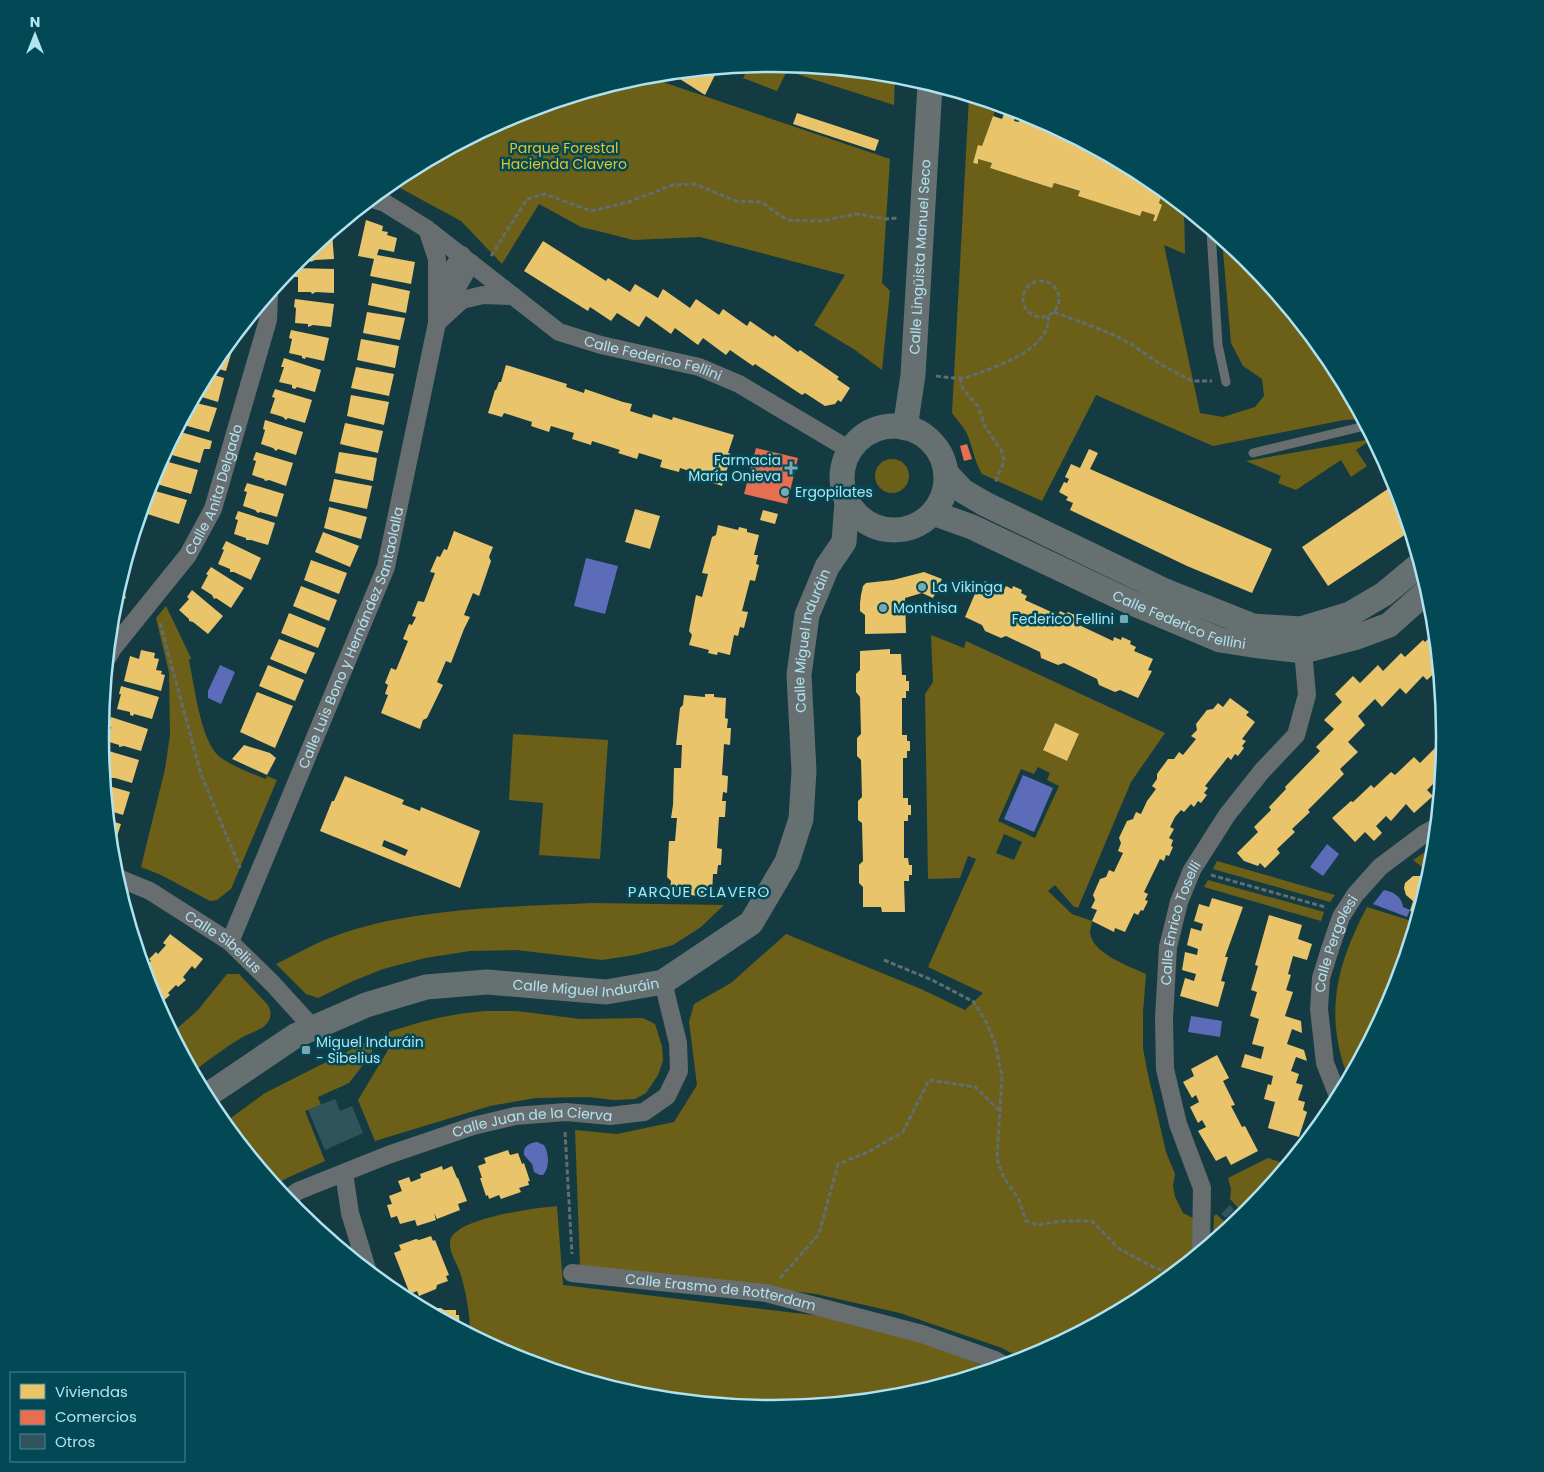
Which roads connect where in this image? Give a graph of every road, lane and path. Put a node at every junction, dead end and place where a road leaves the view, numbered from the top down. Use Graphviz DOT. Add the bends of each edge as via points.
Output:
graph roads {
  1 [pos="930,92"];
  2 [pos="380,201"];
  3 [pos="922,217"];
  4 [pos="427,229"];
  5 [pos="1212,239"];
  6 [pos="471,263"];
  7 [pos="438,289"];
  8 [pos="513,296"];
  9 [pos="269,304"];
  10 [pos="1054,312"];
  11 [pos="1048,316"];
  12 [pos="436,323"];
  13 [pos="913,375"];
  14 [pos="960,378"];
  15 [pos="1226,382"];
  16 [pos="1359,427"];
  17 [pos="905,428"];
  18 [pos="850,450"];
  19 [pos="1253,453"];
  20 [pos="946,473"];
  21 [pos="847,502"];
  22 [pos="984,504"];
  23 [pos="933,513"];
  24 [pos="883,529"];
  25 [pos="844,542"];
  26 [pos="1414,569"];
  27 [pos="1421,597"];
  28 [pos="158,616"];
  29 [pos="1302,640"];
  30 [pos="114,646"];
  31 [pos="1429,832"];
  32 [pos="1210,874"];
  33 [pos="243,876"];
  34 [pos="125,881"];
  35 [pos="1327,907"];
  36 [pos="230,942"];
  37 [pos="884,960"];
  38 [pos="663,982"];
  39 [pos="313,1028"];
  40 [pos="1335,1088"];
  41 [pos="212,1092"];
  42 [pos="1000,1111"];
  43 [pos="565,1129"];
  44 [pos="344,1173"];
  45 [pos="293,1195"];
  46 [pos="1201,1241"];
  47 [pos="364,1259"];
  48 [pos="1165,1270"];
  49 [pos="572,1273"];
  50 [pos="766,1293"];
  51 [pos="995,1360"];
  1 -- 3 [label="street, Calle Lingüista Manuel Seco"];
  2 -- 4 [label="street, Calle Federico Fellini"];
  3 -- 6 [label="path" via="886,219 857,214 821,222 787,220 761,202 736,201 696,184 673,186 591,211 545,194 528,199"];
  3 -- 13 [label="street, Calle Lingüista Manuel Seco"];
  4 -- 6 [label="street, Calle Federico Fellini"];
  4 -- 7 [label="street, Calle Luis Bono y Hernández Santaolalla" via="437,259"];
  5 -- 15 [label="lane" via="1218,345"];
  6 -- 7 [label="street"];
  6 -- 8 [label="street, Calle Federico Fellini"];
  6 -- 12 [label="street, Calle Luis Bono y Hernández Santaolalla"];
  7 -- 12 [label="street, Calle Luis Bono y Hernández Santaolalla"];
  8 -- 12 [label="street" via="483,295 462,300"];
  8 -- 18 [label="street, Calle Federico Fellini" via="559,332 699,368 739,384"];
  9 -- 30 [label="street, Calle Anita Delgado" via="268,320 213,509 188,555"];
  10 -- 11 [label="path"];
  10 -- 11 [label="path" via="1060,298 1058,291 1046,281 1031,283 1023,296 1023,304 1033,316"];
  10 -- 15 [label="path" via="1112,334 1192,381"];
  11 -- 14 [label="path" via="1049,323 1034,346 1014,359"];
  12 -- 36 [label="street, Calle Luis Bono y Hernández Santaolalla" via="386,567"];
  13 -- 14 [label="path"];
  13 -- 17 [label="street, Calle Lingüista Manuel Seco"];
  14 -- 22 [label="path" via="963,389 978,406 1004,461"];
  16 -- 19 [label="lane"];
  17 -- 18 [label="street" via="886,427 872,431 860,438"];
  17 -- 20 [label="street" via="925,436 936,447"];
  18 -- 21 [label="street" via="842,477"];
  20 -- 22 [label="street, Calle Federico Fellini" via="963,491"];
  20 -- 23 [label="street" via="946,488"];
  21 -- 24 [label="street" via="856,515"];
  21 -- 25 [label="street"];
  22 -- 29 [label="street, Calle Federico Fellini" via="1163,590 1253,626"];
  23 -- 24 [label="street" via="910,528"];
  23 -- 29 [label="street, Calle Federico Fellini" via="972,527 1130,602 1220,640"];
  24 -- 25 [label="street"];
  25 -- 38 [label="street, Calle Miguel Induráin" via="827,568 807,615 799,675 804,770 801,819 787,862 751,922"];
  26 -- 29 [label="street, Calle Federico Fellini" via="1384,594"];
  27 -- 29 [label="street, Calle Federico Fellini" via="1389,625 1354,638"];
  28 -- 33 [label="path" via="201,774"];
  29 -- 46 [label="street, Calle Enrico Toselli" via="1307,695 1296,735 1262,770 1227,815 1192,870 1179,902 1168,946 1165,1069 1178,1124 1202,1188"];
  31 -- 40 [label="street, Calle Pergolesi" via="1380,867 1341,917 1321,978 1319,1009 1325,1063"];
  32 -- 35 [label="path"];
  34 -- 36 [label="street, Calle Sibelius" via="150,891"];
  36 -- 39 [label="street, Calle Sibelius"];
  37 -- 42 [label="path" via="974,1002 995,1043 1002,1076"];
  38 -- 39 [label="street, Calle Miguel Induráin" via="606,992 487,982 426,987 366,1005"];
  38 -- 44 [label="street, Calle Juan de la Cierva" via="678,1043 678,1071 667,1096 644,1112 610,1116 566,1112 515,1116 473,1126"];
  39 -- 41 [label="street, Calle Miguel Induráin" via="295,1036"];
  42 -- 48 [label="path" via="997,1159 1004,1178 1019,1200 1026,1221 1037,1225 1092,1221 1118,1248"];
  42 -- 50 [label="path" via="975,1086 929,1080 903,1132 838,1164 819,1234"];
  43 -- 49 [label="path"];
  44 -- 45 [label="street, Calle Juan de la Cierva"];
  44 -- 47 [label="street" via="350,1213"];
  49 -- 50 [label="street, Calle Erasmo de Rotterdam"];
  50 -- 51 [label="street, Calle Erasmo de Rotterdam" via="922,1334"];
}
